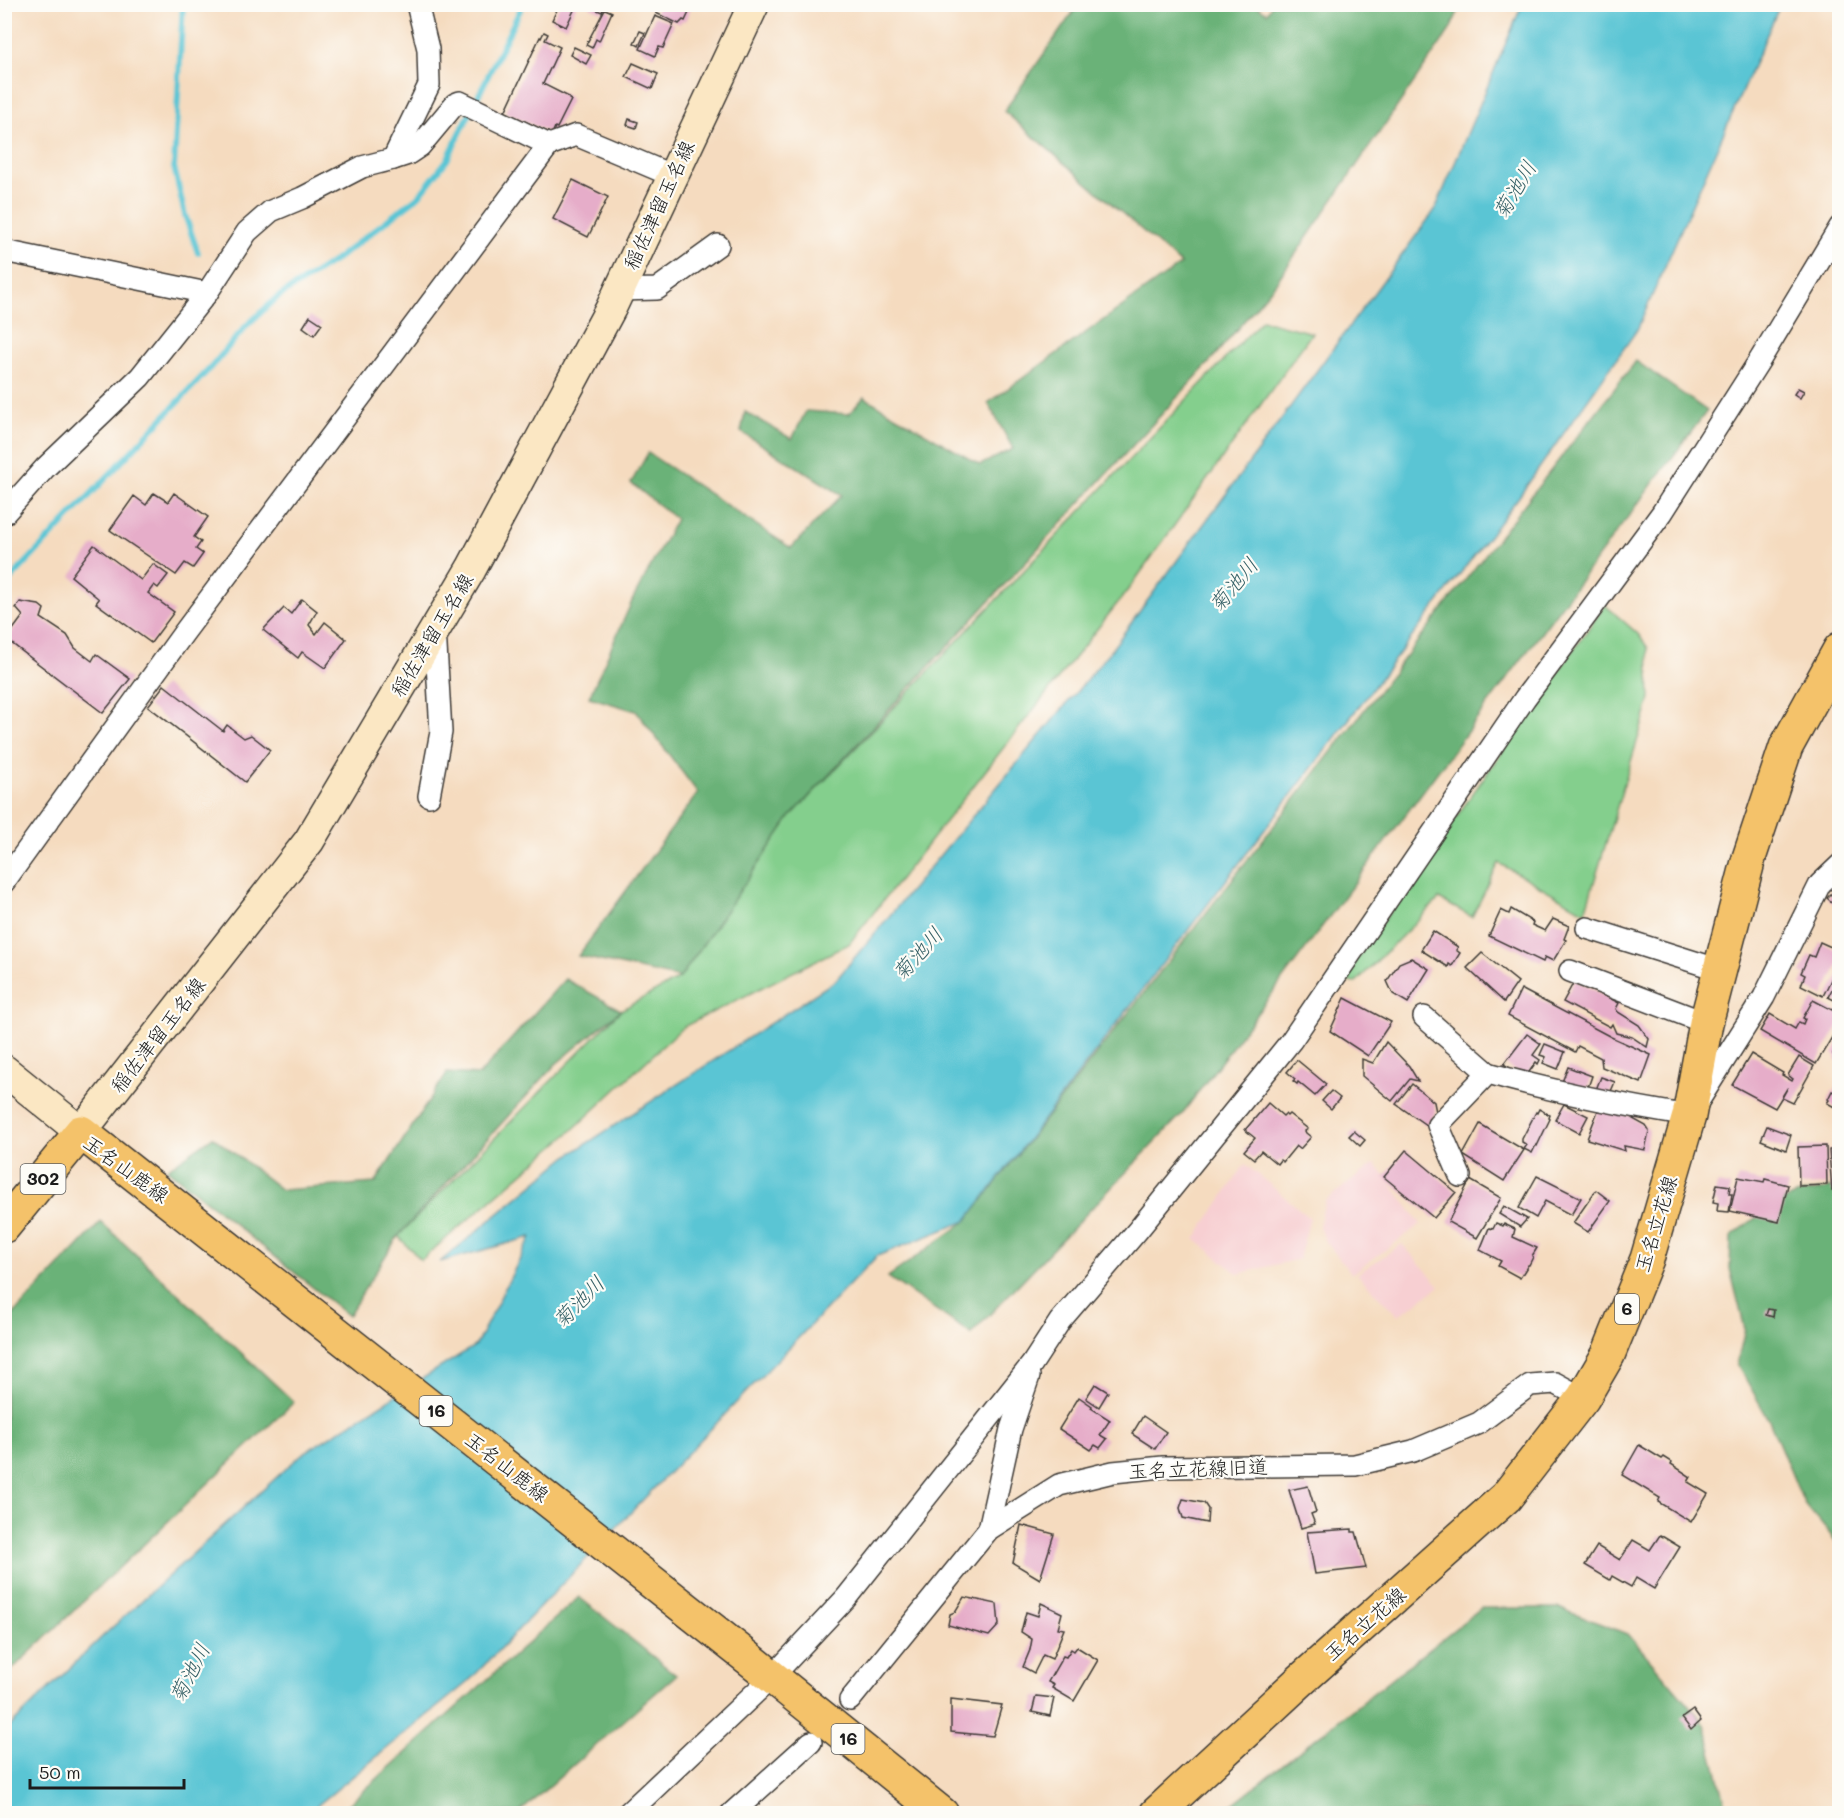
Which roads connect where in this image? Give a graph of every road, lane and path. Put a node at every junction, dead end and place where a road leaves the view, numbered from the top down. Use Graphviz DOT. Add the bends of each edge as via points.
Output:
graph roads {
  1 [pos="417,4"];
  2 [pos="754,4"];
  3 [pos="549,145"];
  4 [pos="393,159"];
  5 [pos="673,176"];
  6 [pos="1839,227"];
  7 [pos="717,245"];
  8 [pos="4,250"];
  9 [pos="619,290"];
  10 [pos="207,293"];
  11 [pos="4,514"];
  12 [pos="435,629"];
  13 [pos="1839,649"];
  14 [pos="429,796"];
  15 [pos="1839,865"];
  16 [pos="4,882"];
  17 [pos="1587,928"];
  18 [pos="1720,970"];
  19 [pos="1570,972"];
  20 [pos="1424,1017"];
  21 [pos="1706,1023"];
  22 [pos="4,1070"];
  23 [pos="1488,1073"];
  24 [pos="1689,1116"];
  25 [pos="81,1132"];
  26 [pos="1460,1176"];
  27 [pos="4,1226"];
  28 [pos="1032,1364"];
  29 [pos="1582,1398"];
  30 [pos="989,1529"];
  31 [pos="764,1671"];
  32 [pos="850,1700"];
  33 [pos="811,1742"];
  34 [pos="627,1814"];
  35 [pos="731,1814"];
  36 [pos="942,1814"];
  37 [pos="1156,1814"];
  1 -- 4 [label="street" via="428,49 429,85"];
  2 -- 5 [label="main road, 稲佐津留玉名線 / 302"];
  3 -- 4 [label="street" via="460,102 420,146"];
  3 -- 5 [label="street" via="576,135"];
  3 -- 16 [label="street" via="183,634"];
  4 -- 10 [label="street" via="362,167 271,211 248,232"];
  5 -- 9 [label="main road, 稲佐津留玉名線 / 302"];
  6 -- 28 [label="street" via="1662,513 1526,698 1291,1041 1146,1221 1059,1321"];
  7 -- 9 [label="street" via="657,289"];
  8 -- 10 [label="street"];
  9 -- 12 [label="main road, 稲佐津留玉名線 / 302" via="471,569"];
  10 -- 11 [label="street" via="140,377 45,468"];
  12 -- 14 [label="street" via="441,732"];
  12 -- 25 [label="main road, 稲佐津留玉名線 / 302" via="309,841"];
  13 -- 18 [label="main road, 玉名立花線 / 6" via="1786,747 1749,858"];
  15 -- 24 [label="street, 6" via="1820,884 1764,997"];
  17 -- 18 [label="street"];
  18 -- 21 [label="main road, 玉名立花線 / 6"];
  19 -- 21 [label="street"];
  20 -- 23 [label="street"];
  21 -- 24 [label="main road, 玉名立花線 / 6"];
  22 -- 25 [label="main road"];
  23 -- 24 [label="street" via="1613,1104"];
  23 -- 26 [label="street" via="1438,1125"];
  24 -- 29 [label="main road, 玉名立花線 / 6" via="1647,1260 1608,1355"];
  25 -- 27 [label="main road, 玉名山鹿線 / 302"];
  25 -- 31 [label="main road, 玉名山鹿線 / 16"];
  28 -- 30 [label="street" via="1011,1429"];
  28 -- 31 [label="street" via="846,1598"];
  29 -- 30 [label="street, 玉名立花線旧道" via="1555,1383 1530,1385 1479,1423 1413,1451 1355,1465 1163,1467 1113,1472 1059,1485"];
  29 -- 37 [label="main road, 玉名立花線 / 6" via="1506,1497"];
  30 -- 32 [label="street, 玉名立花線旧道"];
  31 -- 34 [label="street"];
  31 -- 36 [label="main road, 玉名山鹿線 / 16"];
  33 -- 35 [label="street"];
}
